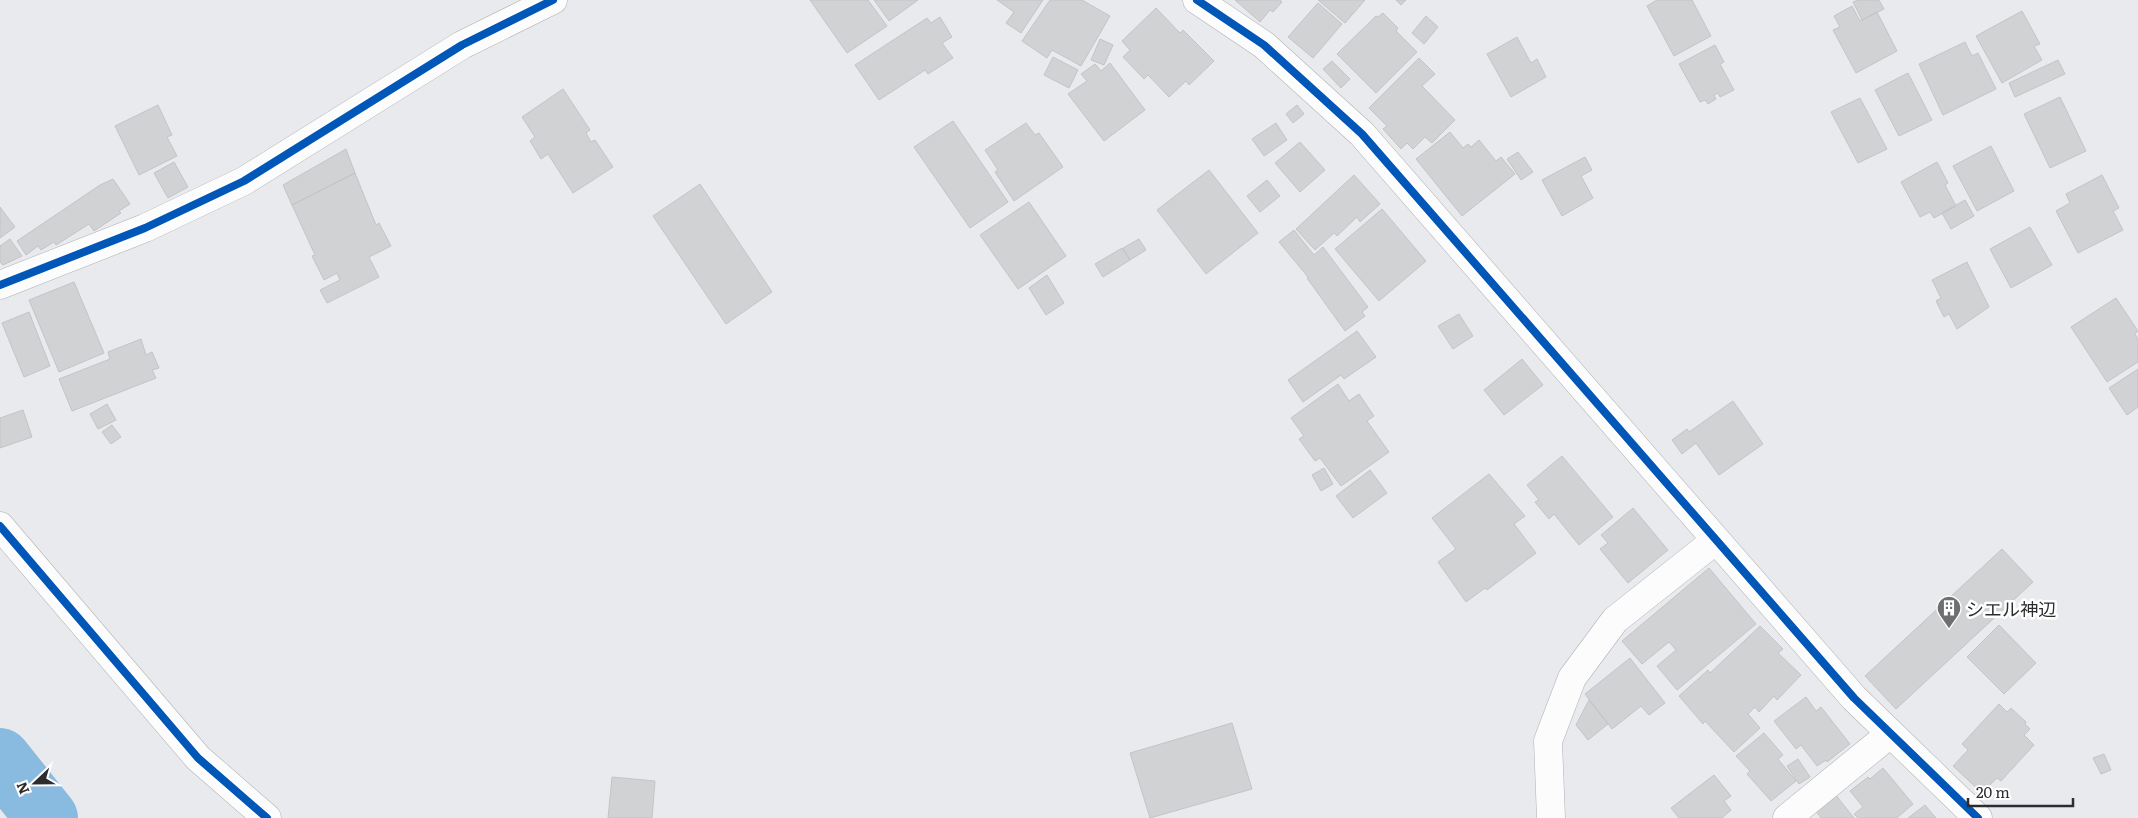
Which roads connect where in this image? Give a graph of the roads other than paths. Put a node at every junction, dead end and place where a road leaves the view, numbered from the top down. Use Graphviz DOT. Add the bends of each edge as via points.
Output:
graph roads {
  1 [pos="553,0"];
  2 [pos="1197,0"];
  3 [pos="0,285"];
  4 [pos="0,526"];
  5 [pos="1716,540"];
  6 [pos="1890,734"];
  7 [pos="267,818"];
  8 [pos="1551,818"];
  9 [pos="1787,818"];
  10 [pos="1978,818"];
  1 -- 3 [label="street" via="462,45 244,181 145,228"];
  2 -- 5 [label="street" via="1264,45 1362,134"];
  4 -- 7 [label="street" via="198,758"];
  5 -- 6 [label="street" via="1854,698"];
  5 -- 8 [label="street" via="1615,620 1572,678 1548,742"];
  6 -- 9 [label="street"];
  6 -- 10 [label="street"];
}
